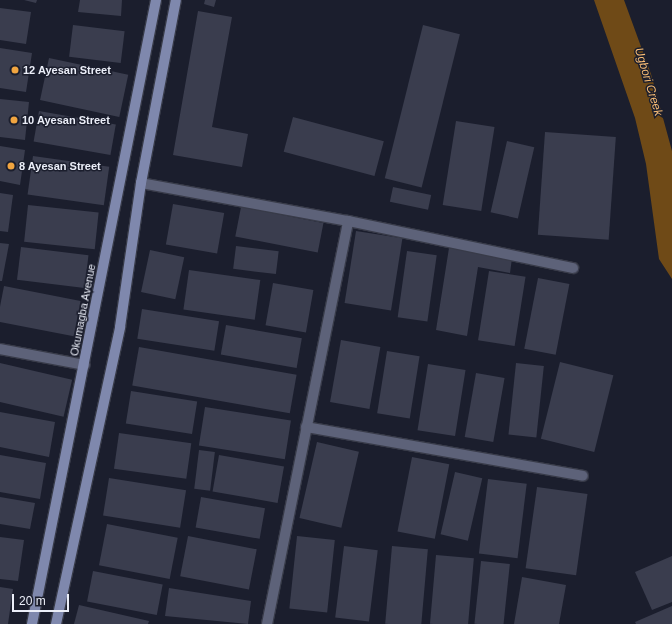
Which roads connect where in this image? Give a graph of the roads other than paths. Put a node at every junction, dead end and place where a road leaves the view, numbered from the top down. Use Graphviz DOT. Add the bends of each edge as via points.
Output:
graph roads {
  1 [pos="156,0"];
  2 [pos="176,0"];
  3 [pos="140,183"];
  4 [pos="348,221"];
  5 [pos="573,268"];
  6 [pos="0,349"];
  7 [pos="85,365"];
  8 [pos="306,427"];
  9 [pos="583,476"];
  10 [pos="32,624"];
  11 [pos="56,624"];
  12 [pos="267,624"];
  1 -- 7 [label="main road, Okumagba Avenue"];
  2 -- 3 [label="main road"];
  3 -- 4 [label="street"];
  3 -- 11 [label="main road" via="120,327"];
  4 -- 5 [label="street"];
  4 -- 8 [label="street"];
  6 -- 7 [label="street"];
  7 -- 10 [label="main road, Okumagba Avenue"];
  8 -- 9 [label="street"];
  8 -- 12 [label="street"];
}
